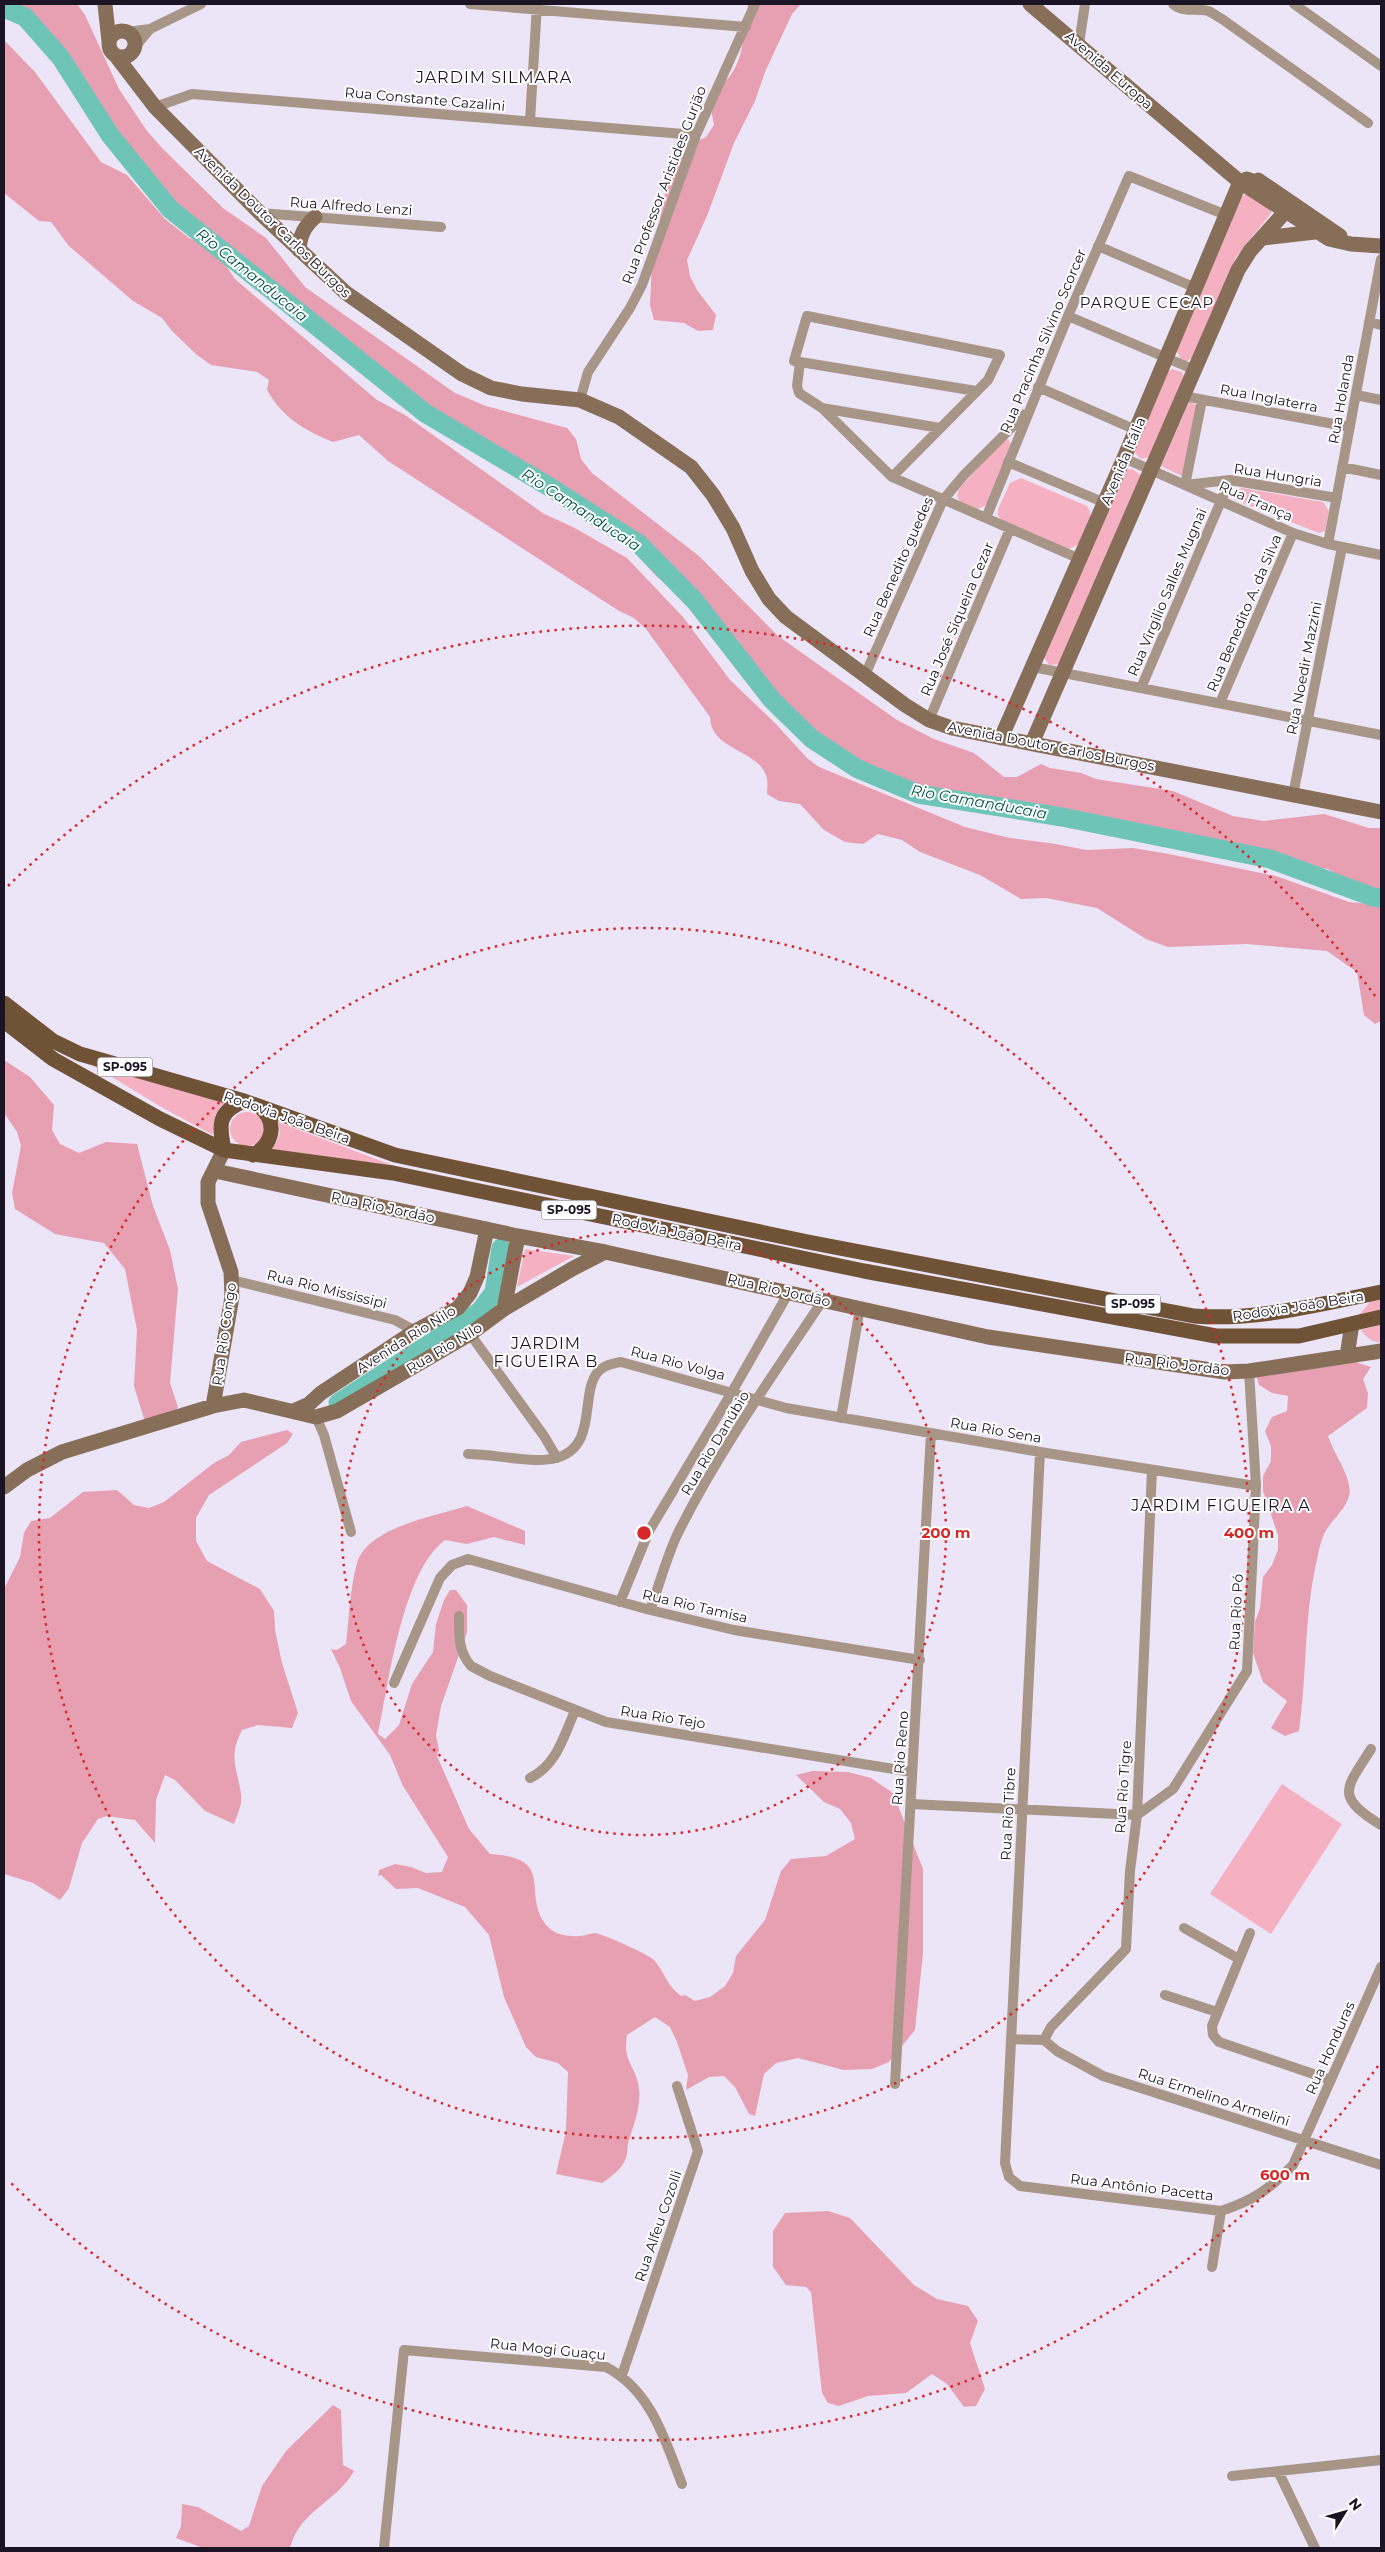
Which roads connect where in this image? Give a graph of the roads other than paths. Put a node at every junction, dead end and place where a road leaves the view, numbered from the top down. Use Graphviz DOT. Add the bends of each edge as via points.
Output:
graph roads {
  1 [pos="105,4"];
  2 [pos="201,4"];
  3 [pos="470,4"];
  4 [pos="755,4"];
  5 [pos="1030,4"];
  6 [pos="1085,4"];
  7 [pos="1173,4"];
  8 [pos="1294,4"];
  9 [pos="537,6"];
  10 [pos="746,27"];
  11 [pos="150,30"];
  12 [pos="125,32"];
  13 [pos="109,41"];
  14 [pos="1079,44"];
  15 [pos="133,50"];
  16 [pos="116,56"];
  17 [pos="1381,66"];
  18 [pos="132,79"];
  19 [pos="155,107"];
  20 [pos="530,121"];
  21 [pos="1368,123"];
  22 [pos="696,135"];
  23 [pos="1188,138"];
  24 [pos="1240,182"];
  25 [pos="1266,186"];
  26 [pos="1286,206"];
  27 [pos="260,214"];
  28 [pos="1226,215"];
  29 [pos="316,217"];
  30 [pos="441,227"];
  31 [pos="1315,232"];
  32 [pos="1262,238"];
  33 [pos="1351,244"];
  34 [pos="1098,246"];
  35 [pos="1381,246"];
  36 [pos="300,250"];
  37 [pos="1381,259"];
  38 [pos="1196,288"];
  39 [pos="1068,316"];
  40 [pos="1369,322"];
  41 [pos="1381,325"];
  42 [pos="1166,358"];
  43 [pos="800,362"];
  44 [pos="1195,370"];
  45 [pos="1038,387"];
  46 [pos="976,391"];
  47 [pos="1356,395"];
  48 [pos="1183,396"];
  49 [pos="580,400"];
  50 [pos="1202,400"];
  51 [pos="1381,400"];
  52 [pos="822,408"];
  53 [pos="1028,412"];
  54 [pos="1350,427"];
  55 [pos="940,428"];
  56 [pos="1136,430"];
  57 [pos="1124,458"];
  58 [pos="1008,462"];
  59 [pos="1342,467"];
  60 [pos="1151,470"];
  61 [pos="1381,475"];
  62 [pos="892,477"];
  63 [pos="1230,480"];
  64 [pos="1185,485"];
  65 [pos="1337,498"];
  66 [pos="943,500"];
  67 [pos="1221,501"];
  68 [pos="1105,503"];
  69 [pos="986,518"];
  70 [pos="1010,529"];
  71 [pos="1293,533"];
  72 [pos="1328,544"];
  73 [pos="1342,547"];
  74 [pos="1381,555"];
  75 [pos="1080,559"];
  76 [pos="1033,667"];
  77 [pos="1063,673"];
  78 [pos="865,675"];
  79 [pos="1141,688"];
  80 [pos="1220,704"];
  81 [pos="929,720"];
  82 [pos="1308,720"];
  83 [pos="1381,735"];
  84 [pos="1001,738"];
  85 [pos="1032,743"];
  86 [pos="1293,795"];
  87 [pos="1381,812"];
  88 [pos="4,1003"];
  89 [pos="4,1021"];
  90 [pos="244,1101"];
  91 [pos="259,1106"];
  92 [pos="224,1150"];
  93 [pos="253,1156"];
  94 [pos="215,1171"];
  95 [pos="487,1229"];
  96 [pos="518,1236"];
  97 [pos="605,1252"];
  98 [pos="232,1280"];
  99 [pos="789,1292"];
  100 [pos="1381,1292"];
  101 [pos="1356,1297"];
  102 [pos="823,1300"];
  103 [pos="860,1308"];
  104 [pos="504,1310"];
  105 [pos="1381,1317"];
  106 [pos="1352,1330"];
  107 [pos="414,1331"];
  108 [pos="470,1334"];
  109 [pos="1381,1344"];
  110 [pos="1381,1351"];
  111 [pos="1347,1356"];
  112 [pos="1249,1371"];
  113 [pos="732,1392"];
  114 [pos="756,1400"];
  115 [pos="213,1406"];
  116 [pos="313,1410"];
  117 [pos="841,1418"];
  118 [pos="931,1433"];
  119 [pos="1040,1452"];
  120 [pos="468,1454"];
  121 [pos="557,1458"];
  122 [pos="1152,1470"];
  123 [pos="1256,1486"];
  124 [pos="4,1487"];
  125 [pos="351,1532"];
  126 [pos="620,1602"];
  127 [pos="650,1610"];
  128 [pos="459,1616"];
  129 [pos="920,1660"];
  130 [pos="394,1683"];
  131 [pos="575,1711"];
  132 [pos="1371,1749"];
  133 [pos="912,1772"];
  134 [pos="530,1778"];
  135 [pos="910,1804"];
  136 [pos="1022,1809"];
  137 [pos="1137,1815"];
  138 [pos="1381,1824"];
  139 [pos="1184,1928"];
  140 [pos="1250,1933"];
  141 [pos="1239,1958"];
  142 [pos="1381,1967"];
  143 [pos="1165,1995"];
  144 [pos="1217,2012"];
  145 [pos="1011,2039"];
  146 [pos="1044,2040"];
  147 [pos="1331,2080"];
  148 [pos="895,2084"];
  149 [pos="676,2086"];
  150 [pos="1304,2140"];
  151 [pos="1381,2165"];
  152 [pos="1009,2177"];
  153 [pos="1221,2211"];
  154 [pos="1212,2267"];
  155 [pos="622,2375"];
  156 [pos="1381,2460"];
  157 [pos="1278,2471"];
  158 [pos="1232,2476"];
  159 [pos="682,2484"];
  160 [pos="384,2548"];
  161 [pos="1315,2548"];
  1 -- 12 [label="street"];
  1 -- 13 [label="street"];
  2 -- 11 [label="street"];
  3 -- 9 [label="street"];
  4 -- 10 [label="street, Rua Professor Aristides Gurjão"];
  5 -- 14 [label="street, Avenida Europa"];
  6 -- 14 [label="street"];
  7 -- 21 [label="street" via="1193,11 1207,11 1222,19"];
  8 -- 17 [label="street"];
  9 -- 10 [label="street"];
  9 -- 20 [label="street"];
  10 -- 22 [label="street, Rua Professor Aristides Gurjão"];
  11 -- 12 [label="street"];
  11 -- 15 [label="street"];
  12 -- 13 [label="street" via="114,33"];
  12 -- 15 [label="street" via="134,39"];
  13 -- 16 [label="street" via="110,50"];
  14 -- 23 [label="street, Avenida Europa"];
  15 -- 16 [label="street" via="125,57"];
  15 -- 18 [label="street"];
  16 -- 18 [label="street, Avenida Doutor Carlos Burgos"];
  18 -- 19 [label="street, Avenida Doutor Carlos Burgos"];
  19 -- 20 [label="street, Rua Constante Cazalini" via="192,94"];
  19 -- 27 [label="street, Avenida Doutor Carlos Burgos"];
  20 -- 22 [label="street, Rua Constante Cazalini"];
  22 -- 49 [label="street, Rua Professor Aristides Gurjão" via="642,285 588,372"];
  23 -- 24 [label="street, Avenida Europa"];
  23 -- 25 [label="street, Avenida Europa"];
  24 -- 25 [label="street" via="1247,179"];
  24 -- 26 [label="street, Avenida Europa"];
  24 -- 28 [label="street, Avenida Itália"];
  25 -- 26 [label="street, Avenida Europa"];
  26 -- 31 [label="street, Avenida Europa"];
  26 -- 32 [label="street, Avenida Itália"];
  26 -- 33 [label="street, Avenida Europa"];
  27 -- 29 [label="street, Rua Alfredo Lenzi"];
  27 -- 36 [label="street, Avenida Doutor Carlos Burgos"];
  28 -- 34 [label="street, Rua Pracinha Silvino Scorcer" via="1129,176"];
  28 -- 38 [label="street, Avenida Itália"];
  29 -- 30 [label="street, Rua Alfredo Lenzi"];
  29 -- 36 [label="street" via="300,236"];
  31 -- 32 [label="street"];
  31 -- 33 [label="street, Avenida Europa" via="1329,240"];
  32 -- 44 [label="street, Avenida Itália" via="1238,270"];
  33 -- 35 [label="street, Avenida Europa"];
  34 -- 38 [label="street"];
  34 -- 39 [label="street, Rua Pracinha Silvino Scorcer"];
  36 -- 49 [label="street, Avenida Doutor Carlos Burgos" via="346,294 462,374 491,388"];
  37 -- 40 [label="street, Rua Holanda"];
  38 -- 42 [label="street, Avenida Itália"];
  39 -- 42 [label="street"];
  39 -- 45 [label="street, Rua Pracinha Silvino Scorcer"];
  40 -- 41 [label="street"];
  40 -- 47 [label="street, Rua Holanda"];
  42 -- 44 [label="street"];
  42 -- 56 [label="street, Avenida Itália"];
  43 -- 46 [label="street"];
  43 -- 46 [label="street" via="794,361 807,316 1000,355 988,380"];
  43 -- 52 [label="street" via="799,393"];
  44 -- 48 [label="street, Avenida Itália"];
  45 -- 53 [label="street, Rua Pracinha Silvino Scorcer"];
  45 -- 56 [label="street"];
  46 -- 55 [label="street"];
  47 -- 51 [label="street"];
  47 -- 54 [label="street, Rua Holanda"];
  48 -- 50 [label="street, Rua Inglaterra"];
  48 -- 60 [label="street, Avenida Itália"];
  49 -- 78 [label="street, Avenida Doutor Carlos Burgos" via="619,417 691,468 734,528 752,571 770,599 786,617"];
  50 -- 54 [label="street, Rua Inglaterra"];
  50 -- 64 [label="street"];
  52 -- 55 [label="street"];
  52 -- 62 [label="street"];
  53 -- 58 [label="street, Rua Pracinha Silvino Scorcer"];
  53 -- 66 [label="street, Rua Benedito guedes"];
  54 -- 59 [label="street, Rua Holanda"];
  55 -- 62 [label="street"];
  56 -- 57 [label="street, Avenida Itália"];
  57 -- 60 [label="street, Rua França"];
  57 -- 68 [label="street, Avenida Itália"];
  58 -- 68 [label="street"];
  58 -- 69 [label="street, Rua Pracinha Silvino Scorcer"];
  59 -- 61 [label="street"];
  59 -- 65 [label="street, Rua Holanda"];
  60 -- 64 [label="street, Rua França"];
  60 -- 77 [label="street, Avenida Itália"];
  62 -- 66 [label="street"];
  63 -- 64 [label="street, Rua Hungria"];
  63 -- 65 [label="street, Rua Hungria"];
  63 -- 67 [label="street, Rua Virgilio Salles Mugnai"];
  64 -- 67 [label="street, Rua França"];
  65 -- 72 [label="street, Rua Holanda"];
  66 -- 69 [label="street"];
  66 -- 78 [label="street, Rua Benedito guedes"];
  67 -- 71 [label="street, Rua França"];
  67 -- 79 [label="street, Rua Virgilio Salles Mugnai"];
  68 -- 75 [label="street, Avenida Itália"];
  69 -- 70 [label="street"];
  70 -- 75 [label="street"];
  70 -- 81 [label="street, Rua José Siqueira Cezar"];
  71 -- 72 [label="street, Rua França"];
  71 -- 80 [label="street, Rua Benedito A. da Silva"];
  72 -- 73 [label="street, Rua França"];
  73 -- 74 [label="street, Rua França"];
  73 -- 82 [label="street, Rua Noedir Mazzini"];
  75 -- 76 [label="street, Avenida Itália"];
  76 -- 77 [label="street"];
  76 -- 84 [label="street, Avenida Itália"];
  77 -- 79 [label="street"];
  77 -- 85 [label="street, Avenida Itália"];
  78 -- 81 [label="street, Avenida Doutor Carlos Burgos"];
  79 -- 80 [label="street"];
  80 -- 82 [label="street"];
  81 -- 84 [label="street, Avenida Doutor Carlos Burgos"];
  82 -- 83 [label="street"];
  82 -- 86 [label="street, Rua Noedir Mazzini"];
  84 -- 85 [label="street, Avenida Doutor Carlos Burgos"];
  85 -- 86 [label="street, Avenida Doutor Carlos Burgos"];
  86 -- 87 [label="street, Avenida Doutor Carlos Burgos"];
  88 -- 90 [label="main road, Rodovia João Beira / SP-095" via="53,1041 80,1054"];
  89 -- 92 [label="main road, Rodovia João Beira / SP-095" via="53,1059 160,1119"];
  90 -- 91 [label="main road, Rodovia João Beira / SP-095"];
  90 -- 92 [label="main road" via="232,1106 222,1119 220,1130"];
  91 -- 93 [label="main road" via="271,1121 272,1132 268,1143"];
  91 -- 101 [label="main road, Rodovia João Beira / SP-095" via="394,1155 817,1243 1194,1316 1251,1316"];
  92 -- 93 [label="main road, Rodovia João Beira / SP-095"];
  92 -- 94 [label="street, Rua Rio Congo"];
  93 -- 106 [label="main road, Rodovia João Beira / SP-095" via="393,1173 864,1271 1216,1336 1299,1336"];
  94 -- 95 [label="street, Rua Rio Jordão"];
  94 -- 98 [label="street, Rua Rio Congo" via="208,1182 208,1203"];
  95 -- 96 [label="street, Rua Rio Jordão"];
  95 -- 107 [label="street, Avenida Rio Nilo" via="477,1277 470,1293 458,1308"];
  96 -- 97 [label="street, Rua Rio Jordão"];
  96 -- 104 [label="street"];
  97 -- 99 [label="street, Rua Rio Jordão"];
  97 -- 104 [label="street, Rua Rio Nilo"];
  98 -- 107 [label="street, Rua Rio Mississipi" via="395,1320"];
  98 -- 115 [label="street, Rua Rio Congo" via="232,1297"];
  99 -- 102 [label="street, Rua Rio Jordão"];
  99 -- 113 [label="street, Rua Rio Danúbio"];
  100 -- 101 [label="main road, Rodovia João Beira / SP-095"];
  101 -- 106 [label="main road"];
  102 -- 103 [label="street, Rua Rio Jordão"];
  102 -- 114 [label="street, Rua Rio Danúbio"];
  103 -- 112 [label="street, Rua Rio Jordão" via="988,1337 1225,1372"];
  103 -- 117 [label="street"];
  104 -- 108 [label="street, Rua Rio Nilo"];
  105 -- 106 [label="main road, Rodovia João Beira / SP-095"];
  106 -- 109 [label="street" via="1370,1344"];
  106 -- 111 [label="street"];
  107 -- 116 [label="street, Avenida Rio Nilo" via="321,1393"];
  108 -- 116 [label="street, Rua Rio Nilo" via="337,1412"];
  108 -- 121 [label="street"];
  110 -- 111 [label="street, Rua Rio Jordão"];
  111 -- 112 [label="street, Rua Rio Jordão"];
  112 -- 123 [label="street, Rua Rio Pó"];
  113 -- 114 [label="street, Rua Rio Sena"];
  113 -- 121 [label="street, Rua Rio Volga" via="620,1362 606,1365 596,1374 587,1422 580,1438 572,1449"];
  113 -- 126 [label="street, Rua Rio Danúbio" via="649,1531"];
  114 -- 117 [label="street, Rua Rio Sena"];
  114 -- 127 [label="street, Rua Rio Danúbio" via="690,1510 676,1538"];
  115 -- 116 [label="street, Rua Rio Nilo" via="244,1400 292,1410"];
  115 -- 124 [label="street" via="62,1452 27,1470"];
  116 -- 125 [label="street" via="324,1435"];
  117 -- 118 [label="street, Rua Rio Sena"];
  118 -- 119 [label="street, Rua Rio Sena"];
  118 -- 129 [label="street, Rua Rio Reno"];
  119 -- 122 [label="street, Rua Rio Sena"];
  119 -- 136 [label="street, Rua Rio Tibre"];
  120 -- 121 [label="street" via="532,1460"];
  122 -- 123 [label="street, Rua Rio Sena"];
  122 -- 137 [label="street, Rua Rio Tigre"];
  123 -- 137 [label="street, Rua Rio Pó" via="1247,1672 1173,1789"];
  126 -- 127 [label="street, Rua Rio Tamisa"];
  126 -- 130 [label="street, Rua Rio Tamisa" via="468,1559 452,1565 440,1578"];
  127 -- 129 [label="street, Rua Rio Tamisa" via="734,1630"];
  128 -- 131 [label="street, Rua Rio Tejo" via="463,1657 471,1666"];
  129 -- 133 [label="street, Rua Rio Reno"];
  131 -- 133 [label="street, Rua Rio Tejo" via="606,1722"];
  131 -- 134 [label="street" via="551,1764"];
  132 -- 138 [label="street" via="1350,1783 1349,1797 1356,1809"];
  133 -- 135 [label="street, Rua Rio Reno"];
  135 -- 136 [label="street"];
  135 -- 148 [label="street, Rua Rio Reno"];
  136 -- 137 [label="street"];
  136 -- 145 [label="street, Rua Rio Tibre"];
  137 -- 146 [label="street, Rua Rio Tigre" via="1126,1949 1051,2027"];
  139 -- 141 [label="street"];
  140 -- 141 [label="street"];
  141 -- 144 [label="street"];
  142 -- 147 [label="street, Rua Honduras"];
  143 -- 144 [label="street"];
  144 -- 147 [label="street" via="1212,2026 1213,2035 1219,2042"];
  145 -- 146 [label="street"];
  145 -- 152 [label="street, Rua Rio Tibre" via="1005,2163"];
  146 -- 150 [label="street, Rua Ermelino Armelini" via="1057,2051 1103,2076"];
  147 -- 150 [label="street, Rua Honduras"];
  149 -- 155 [label="street, Rua Alfeu Cozolli" via="698,2151"];
  150 -- 151 [label="street, Rua Ermelino Armelini"];
  150 -- 153 [label="street, Rua Antônio Pacetta" via="1293,2165 1275,2184 1248,2202"];
  152 -- 153 [label="street, Rua Antônio Pacetta" via="1020,2186"];
  153 -- 154 [label="street"];
  155 -- 159 [label="street, Rua Mogi Guaçu" via="642,2396 658,2423"];
  155 -- 160 [label="street, Rua Mogi Guaçu" via="606,2367 404,2350"];
  156 -- 157 [label="street"];
  157 -- 158 [label="street"];
  157 -- 161 [label="street"];
}
